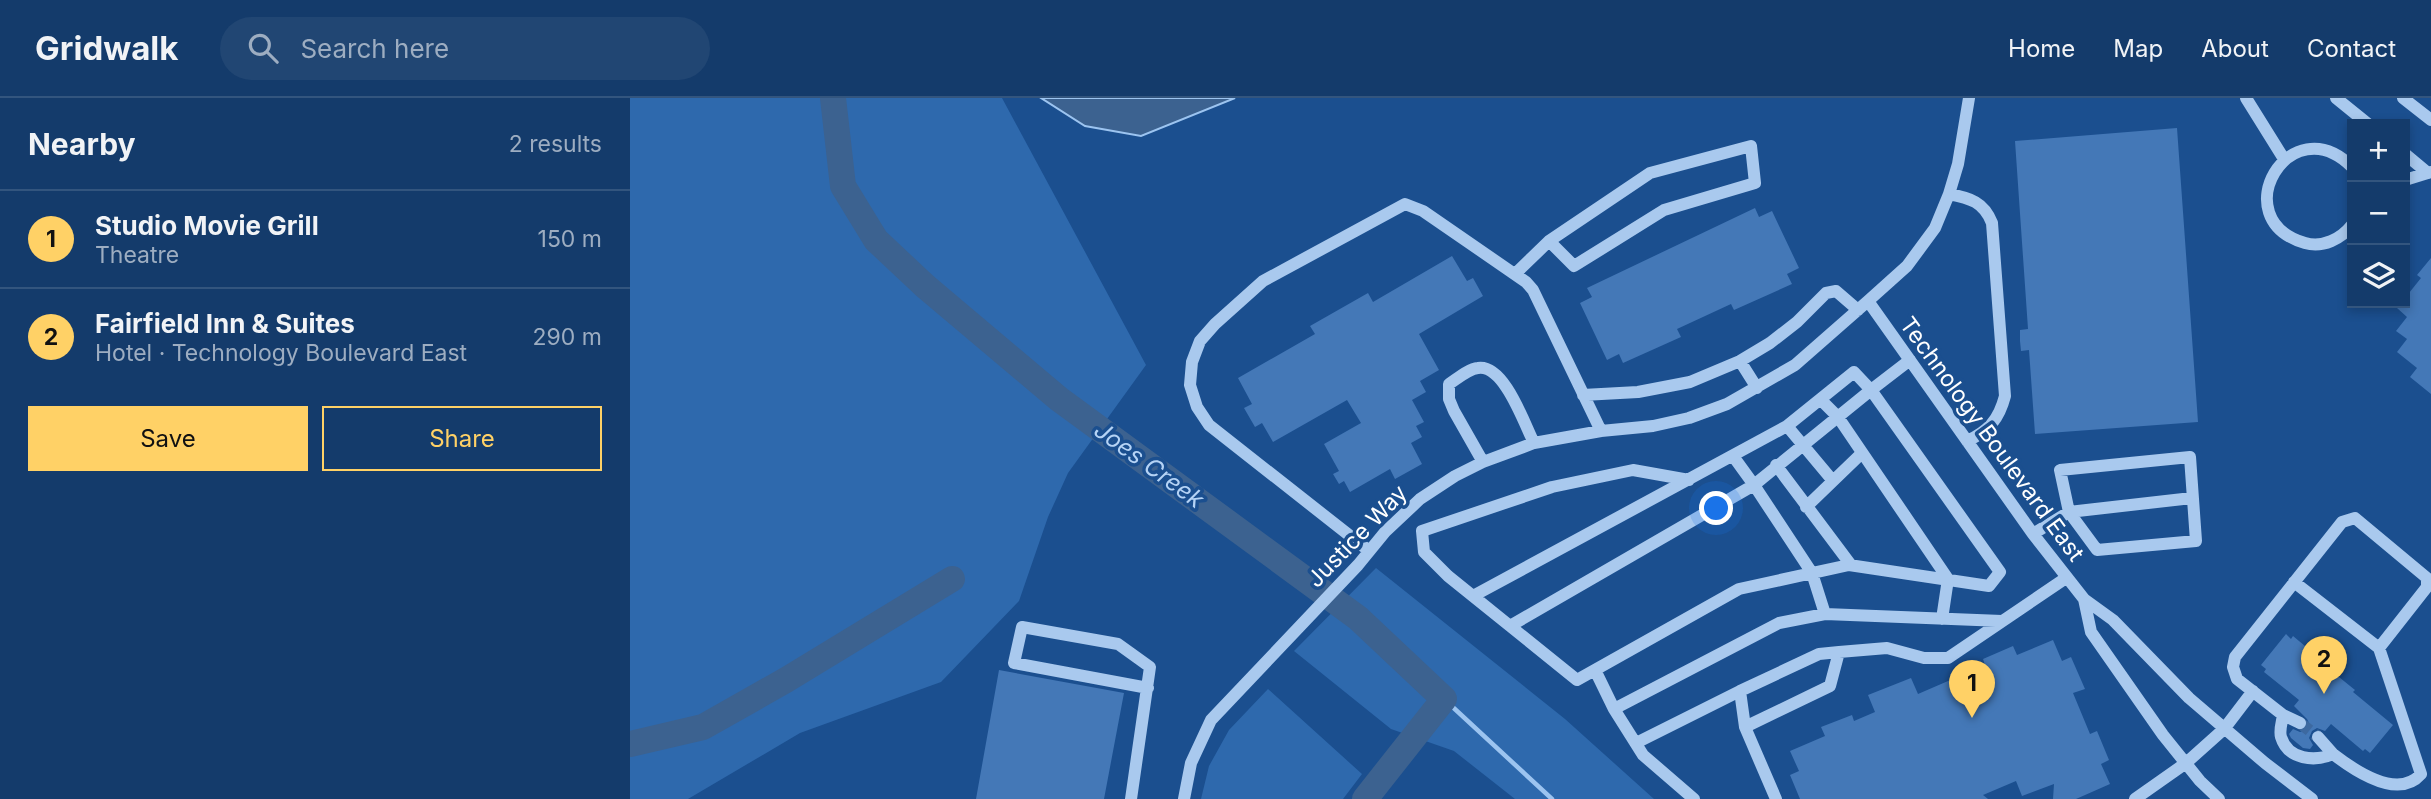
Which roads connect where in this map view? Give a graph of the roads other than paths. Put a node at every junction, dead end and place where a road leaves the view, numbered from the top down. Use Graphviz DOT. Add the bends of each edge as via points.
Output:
graph roads {
  1 [pos="1969,98"];
  2 [pos="2246,98"];
  3 [pos="2336,98"];
  4 [pos="2403,98"];
  5 [pos="2362,119"];
  6 [pos="2431,120"];
  7 [pos="2410,158"];
  8 [pos="2284,159"];
  9 [pos="2347,163"];
  10 [pos="2429,172"];
  11 [pos="2410,178"];
  12 [pos="1949,194"];
  13 [pos="2347,231"];
  14 [pos="1549,240"];
  15 [pos="1516,273"];
  16 [pos="1863,306"];
  17 [pos="1910,360"];
  18 [pos="1740,361"];
  19 [pos="1758,388"];
  20 [pos="1871,390"];
  21 [pos="1583,395"];
  22 [pos="1821,400"];
  23 [pos="1838,417"];
  24 [pos="1787,426"];
  25 [pos="1601,431"];
  26 [pos="1967,441"];
  27 [pos="1534,443"];
  28 [pos="1804,446"];
  29 [pos="1862,453"];
  30 [pos="1733,456"];
  31 [pos="1483,462"];
  32 [pos="1776,466"];
  33 [pos="1689,480"];
  34 [pos="1833,481"];
  35 [pos="1754,485"];
  36 [pos="2192,498"];
  37 [pos="1806,507"];
  38 [pos="2069,512"];
  39 [pos="2033,534"];
  40 [pos="1368,550"];
  41 [pos="1851,565"];
  42 [pos="1812,573"];
  43 [pos="2066,578"];
  44 [pos="1948,579"];
  45 [pos="2294,582"];
  46 [pos="1473,596"];
  47 [pos="2084,600"];
  48 [pos="1825,614"];
  49 [pos="1942,619"];
  50 [pos="2002,621"];
  51 [pos="1510,626"];
  52 [pos="2379,648"];
  53 [pos="1839,653"];
  54 [pos="1595,670"];
  55 [pos="1148,688"];
  56 [pos="1740,691"];
  57 [pos="2253,691"];
  58 [pos="1614,709"];
  59 [pos="2283,715"];
  60 [pos="2300,723"];
  61 [pos="1745,727"];
  62 [pos="2224,729"];
  63 [pos="2318,737"];
  64 [pos="1636,744"];
  65 [pos="2333,754"];
  66 [pos="2186,763"];
  67 [pos="1131,799"];
  68 [pos="1184,799"];
  69 [pos="1693,799"];
  70 [pos="1776,799"];
  71 [pos="2135,799"];
  72 [pos="2219,799"];
  73 [pos="2312,799"];
  1 -- 12 [label="street, Justice Way"];
  2 -- 8 [label="street"];
  3 -- 5 [label="street"];
  4 -- 6 [label="street"];
  7 -- 10 [label="street"];
  8 -- 9 [label="street" via="2300,150 2319,148"];
  8 -- 13 [label="street" via="2266,192 2268,211 2277,228 2310,244 2329,243"];
  10 -- 11 [label="street"];
  12 -- 16 [label="street, Justice Way" via="1935,228 1907,266"];
  12 -- 26 [label="street" via="1976,201 1992,223 2004,383 2001,411 1993,424"];
  14 -- 14 [label="street" via="1650,173 1751,146 1755,183 1664,210 1574,266"];
  14 -- 15 [label="street"];
  15 -- 21 [label="street" via="1533,290"];
  15 -- 40 [label="street" via="1423,211 1405,204 1262,281 1200,341 1190,385 1196,407 1209,425"];
  16 -- 17 [label="street, Technology Boulevard East"];
  16 -- 18 [label="street" via="1836,291 1826,293 1797,322"];
  16 -- 19 [label="street, Justice Way" via="1796,365"];
  17 -- 20 [label="street"];
  17 -- 26 [label="street, Technology Boulevard East"];
  18 -- 19 [label="street"];
  18 -- 21 [label="street" via="1690,382 1638,392"];
  19 -- 25 [label="street, Justice Way" via="1689,418"];
  20 -- 22 [label="street" via="1854,372"];
  20 -- 23 [label="street"];
  20 -- 44 [label="street" via="2000,572 1989,586"];
  21 -- 25 [label="street"];
  22 -- 23 [label="street"];
  22 -- 24 [label="street"];
  23 -- 28 [label="street"];
  23 -- 29 [label="street"];
  24 -- 28 [label="street"];
  24 -- 30 [label="street"];
  25 -- 27 [label="street, Justice Way"];
  26 -- 39 [label="street, Technology Boulevard East"];
  27 -- 31 [label="street, Justice Way"];
  27 -- 31 [label="street" via="1505,383 1497,373 1475,368 1449,384 1449,399"];
  28 -- 32 [label="street"];
  28 -- 34 [label="street"];
  29 -- 34 [label="street"];
  29 -- 44 [label="street"];
  30 -- 33 [label="street"];
  30 -- 35 [label="street"];
  31 -- 40 [label="street, Justice Way" via="1420,499"];
  32 -- 35 [label="street"];
  32 -- 37 [label="street"];
  33 -- 46 [label="street"];
  33 -- 46 [label="street" via="1633,470 1552,487 1422,531 1424,552"];
  34 -- 37 [label="street"];
  35 -- 42 [label="street"];
  35 -- 51 [label="street"];
  36 -- 38 [label="street"];
  36 -- 38 [label="street" via="2196,541 2097,550"];
  36 -- 38 [label="street" via="2190,457 2060,470"];
  37 -- 41 [label="street"];
  38 -- 39 [label="street"];
  39 -- 43 [label="street, Technology Boulevard East"];
  40 -- 68 [label="street, Justice Way" via="1211,720 1191,763"];
  41 -- 42 [label="street"];
  41 -- 44 [label="street"];
  42 -- 48 [label="street"];
  42 -- 54 [label="street" via="1740,589"];
  43 -- 47 [label="street, Technology Boulevard East"];
  43 -- 50 [label="street"];
  44 -- 49 [label="street"];
  45 -- 52 [label="street"];
  45 -- 52 [label="street" via="2342,522 2356,519 2427,578 2427,587"];
  45 -- 57 [label="street" via="2235,657 2237,679"];
  46 -- 51 [label="street"];
  47 -- 62 [label="street, Technology Boulevard East" via="2113,620"];
  47 -- 66 [label="street, Technology Boulevard East" via="2091,632"];
  48 -- 49 [label="street"];
  48 -- 58 [label="street" via="1779,623"];
  49 -- 50 [label="street"];
  50 -- 53 [label="street" via="1948,658 1924,658 1887,648"];
  51 -- 54 [label="street" via="1577,680"];
  52 -- 65 [label="street" via="2421,774 2415,787 2403,795 2385,794"];
  53 -- 56 [label="street" via="1819,654"];
  53 -- 61 [label="street" via="1830,687"];
  54 -- 58 [label="street"];
  55 -- 55 [label="street" via="1014,663 1022,627 1118,644 1150,667"];
  55 -- 67 [label="street"];
  56 -- 61 [label="street"];
  56 -- 64 [label="street"];
  57 -- 59 [label="street"];
  57 -- 62 [label="street"];
  58 -- 64 [label="street"];
  59 -- 60 [label="street"];
  59 -- 65 [label="street" via="2282,739 2292,752 2315,760"];
  61 -- 70 [label="street"];
  62 -- 66 [label="street"];
  62 -- 73 [label="street, Technology Boulevard East"];
  63 -- 65 [label="street"];
  64 -- 69 [label="street"];
  66 -- 71 [label="street"];
  66 -- 72 [label="street, Technology Boulevard East"];
}
